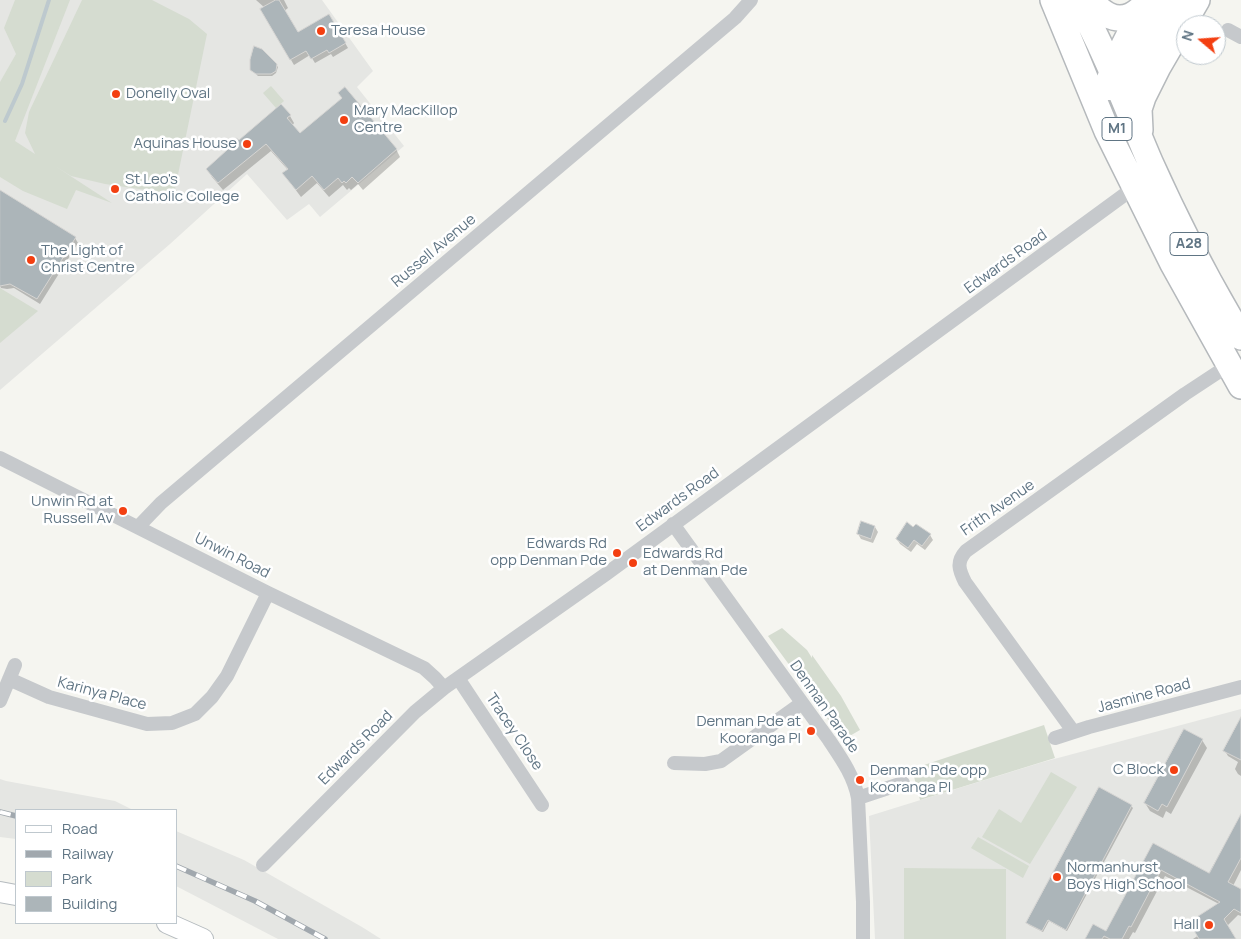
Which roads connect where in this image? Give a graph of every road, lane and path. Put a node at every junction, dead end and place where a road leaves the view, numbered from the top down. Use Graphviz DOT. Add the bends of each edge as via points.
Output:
graph roads {
  1 [pos="751,0"];
  2 [pos="1053,0"];
  3 [pos="1077,0"];
  4 [pos="1089,0"];
  5 [pos="1172,0"];
  6 [pos="1197,0"];
  7 [pos="1147,1"];
  8 [pos="1228,30"];
  9 [pos="1241,37"];
  10 [pos="1085,77"];
  11 [pos="1117,80"];
  12 [pos="1144,147"];
  13 [pos="1135,187"];
  14 [pos="1241,337"];
  15 [pos="1235,376"];
  16 [pos="0,458"];
  17 [pos="673,524"];
  18 [pos="138,527"];
  19 [pos="268,593"];
  20 [pos="15,665"];
  21 [pos="458,678"];
  22 [pos="9,680"];
  23 [pos="1241,687"];
  24 [pos="444,688"];
  25 [pos="0,701"];
  26 [pos="802,703"];
  27 [pos="1073,731"];
  28 [pos="1055,738"];
  29 [pos="674,763"];
  30 [pos="903,783"];
  31 [pos="858,798"];
  32 [pos="542,805"];
  33 [pos="262,865"];
  34 [pos="0,892"];
  35 [pos="15,896"];
  36 [pos="169,924"];
  37 [pos="203,939"];
  38 [pos="863,939"];
  1 -- 18 [label="street, Russell Avenue" via="735,18 161,503"];
  2 -- 10 [label="highway, A28"];
  3 -- 11 [label="highway, A28"];
  4 -- 7 [label="highway" via="1105,14 1118,18 1132,15"];
  5 -- 11 [label="highway"];
  6 -- 12 [label="highway, M1" via="1156,71 1139,108"];
  7 -- 11 [label="highway"];
  8 -- 9 [label="street"];
  10 -- 11 [label="highway" via="1098,85"];
  10 -- 13 [label="highway, A28"];
  11 -- 12 [label="highway, A28"];
  11 -- 13 [label="highway, M1" via="1109,102"];
  12 -- 14 [label="highway, A28" via="1187,242"];
  13 -- 15 [label="highway, A28"];
  13 -- 17 [label="street, Edwards Road"];
  15 -- 27 [label="street, Frith Avenue" via="1185,394 961,556 960,571 966,582"];
  16 -- 18 [label="street, Unwin Road"];
  17 -- 21 [label="street, Edwards Road"];
  17 -- 26 [label="street, Denman Parade"];
  18 -- 19 [label="street, Unwin Road"];
  19 -- 22 [label="street, Karinya Place" via="227,676 195,714 172,722 147,724 49,697"];
  19 -- 24 [label="street, Unwin Road" via="424,668"];
  20 -- 22 [label="street"];
  21 -- 24 [label="street, Edwards Road"];
  21 -- 32 [label="street, Tracey Close"];
  22 -- 25 [label="street"];
  23 -- 27 [label="street, Jasmine Road"];
  24 -- 33 [label="street, Edwards Road" via="415,712"];
  26 -- 29 [label="street" via="721,761"];
  26 -- 31 [label="street, Denman Parade" via="845,764"];
  27 -- 28 [label="street, Jasmine Road"];
  30 -- 31 [label="street"];
  31 -- 38 [label="street, Denman Parade"];
  34 -- 35 [label="street"];
  36 -- 37 [label="street"];
}
